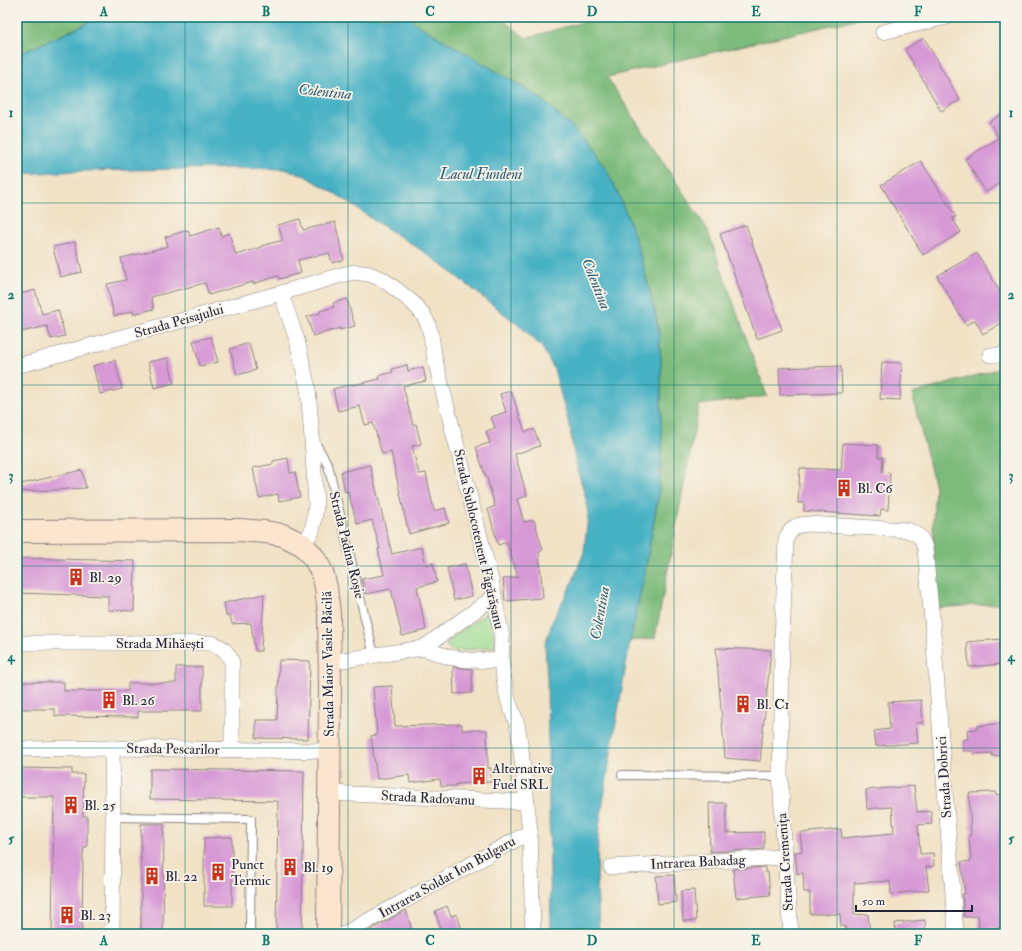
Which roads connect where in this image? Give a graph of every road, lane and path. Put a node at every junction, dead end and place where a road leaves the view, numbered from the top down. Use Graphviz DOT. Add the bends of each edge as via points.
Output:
graph roads {
  1 [pos="947,17"];
  2 [pos="883,32"];
  3 [pos="341,275"];
  4 [pos="281,293"];
  5 [pos="17,366"];
  6 [pos="312,438"];
  7 [pos="17,531"];
  8 [pos="303,545"];
  9 [pos="494,597"];
  10 [pos="17,643"];
  11 [pos="423,648"];
  12 [pos="374,655"];
  13 [pos="501,661"];
  14 [pos="330,662"];
  15 [pos="112,748"];
  16 [pos="17,749"];
  17 [pos="232,749"];
  18 [pos="330,751"];
  19 [pos="622,775"];
  20 [pos="780,783"];
  21 [pos="329,793"];
  22 [pos="527,802"];
  23 [pos="113,817"];
  24 [pos="530,832"];
  25 [pos="785,857"];
  26 [pos="611,867"];
  27 [pos="112,934"];
  28 [pos="250,934"];
  29 [pos="328,934"];
  30 [pos="344,934"];
  31 [pos="533,934"];
  32 [pos="791,934"];
  33 [pos="956,934"];
  1 -- 2 [label="street"];
  3 -- 4 [label="street, Strada Peisajului"];
  3 -- 9 [label="street, Strada Sublocotenent Făgărășanu" via="354,272 382,279 413,303 428,324"];
  4 -- 5 [label="street, Strada Peisajului"];
  4 -- 6 [label="street, Strada Padina Roșie" via="297,340 308,389"];
  6 -- 8 [label="street, Strada Padina Roșie" via="316,504 312,530"];
  6 -- 12 [label="lane, Strada Padina Roșie" via="328,465"];
  7 -- 8 [label="street, Strada Maior Vasile Băcilă" via="240,530 283,535"];
  8 -- 14 [label="street, Strada Maior Vasile Băcilă" via="320,567 326,587"];
  9 -- 11 [label="street"];
  9 -- 13 [label="street, Strada Sublocotenent Făgărășanu" via="502,637"];
  10 -- 17 [label="street, Strada Mihăești" via="219,645 225,649 232,663"];
  11 -- 12 [label="street"];
  11 -- 13 [label="street" via="448,657"];
  12 -- 14 [label="street"];
  13 -- 22 [label="street, Strada Sublocotenent Făgărășanu" via="508,700 517,724"];
  14 -- 18 [label="street, Strada Maior Vasile Băcilă"];
  15 -- 16 [label="street, Strada Pescarilor"];
  15 -- 17 [label="street, Strada Pescarilor"];
  15 -- 23 [label="street"];
  17 -- 18 [label="street, Strada Pescarilor"];
  18 -- 21 [label="street, Strada Maior Vasile Băcilă"];
  19 -- 20 [label="lane"];
  20 -- 25 [label="street, Strada Cremenița"];
  20 -- 33 [label="street, Strada Dobrici" via="786,539 789,532 795,526 809,524 906,530 918,535 926,549"];
  21 -- 22 [label="street, Strada Radovanu"];
  21 -- 29 [label="street, Strada Maior Vasile Băcilă"];
  22 -- 24 [label="street, Strada Sublocotenent Făgărășanu"];
  23 -- 27 [label="street"];
  23 -- 28 [label="lane" via="251,819"];
  24 -- 30 [label="street, Intrarea Soldat Ion Bulgaru"];
  24 -- 31 [label="street, Strada Sublocotenent Făgărășanu"];
  25 -- 26 [label="street, Intrarea Babadag"];
  25 -- 32 [label="street, Strada Cremenița"];
}
